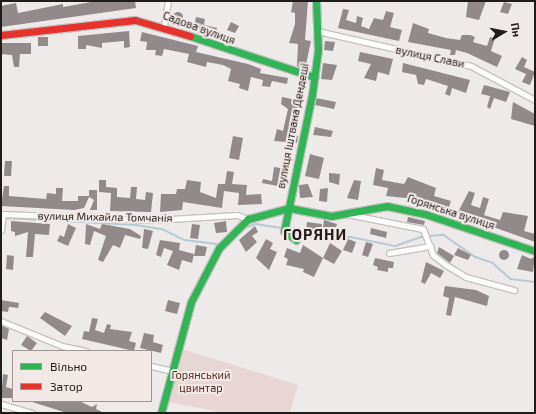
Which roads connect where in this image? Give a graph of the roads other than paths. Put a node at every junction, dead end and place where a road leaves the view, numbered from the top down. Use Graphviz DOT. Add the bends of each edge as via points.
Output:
graph roads {
  1 [pos="168,1"];
  2 [pos="316,1"];
  3 [pos="164,26"];
  4 [pos="317,31"];
  5 [pos="1,35"];
  6 [pos="314,77"];
  7 [pos="535,100"];
  8 [pos="289,208"];
  9 [pos="2,214"];
  10 [pos="347,214"];
  11 [pos="248,219"];
  12 [pos="1,230"];
  13 [pos="296,240"];
  14 [pos="430,246"];
  15 [pos="535,251"];
  16 [pos="389,253"];
  17 [pos="514,290"];
  18 [pos="1,321"];
  19 [pos="80,350"];
  20 [pos="152,366"];
  21 [pos="173,371"];
  22 [pos="1,404"];
  23 [pos="32,413"];
  24 [pos="161,413"];
  1 -- 3 [label="street"];
  2 -- 4 [label="street, вулиця Іштвана Дендеші"];
  3 -- 5 [label="street, Садова вулиця" via="130,20"];
  3 -- 6 [label="street, Садова вулиця" via="237,54"];
  4 -- 6 [label="street, вулиця Іштвана Дендеші"];
  4 -- 7 [label="street, вулиця Слави" via="471,66 498,77"];
  6 -- 8 [label="street, вулиця Іштвана Дендеші"];
  8 -- 10 [label="street, Горянська вулиця" via="320,215"];
  8 -- 11 [label="street"];
  8 -- 13 [label="street, вулиця Іштвана Дендеші" via="284,235"];
  9 -- 11 [label="street, вулиця Михайла Томчанія" via="153,220 237,215"];
  9 -- 12 [label="street, вулиця Михайла Томчанія"];
  10 -- 14 [label="street" via="423,229"];
  10 -- 15 [label="street, Горянська вулиця" via="378,206 403,208"];
  11 -- 21 [label="street" via="225,240 197,290 182,327"];
  14 -- 16 [label="street"];
  14 -- 17 [label="street" via="433,255 466,277"];
  18 -- 19 [label="street" via="62,346"];
  20 -- 21 [label="street"];
  21 -- 24 [label="street"];
  22 -- 23 [label="street"];
}
